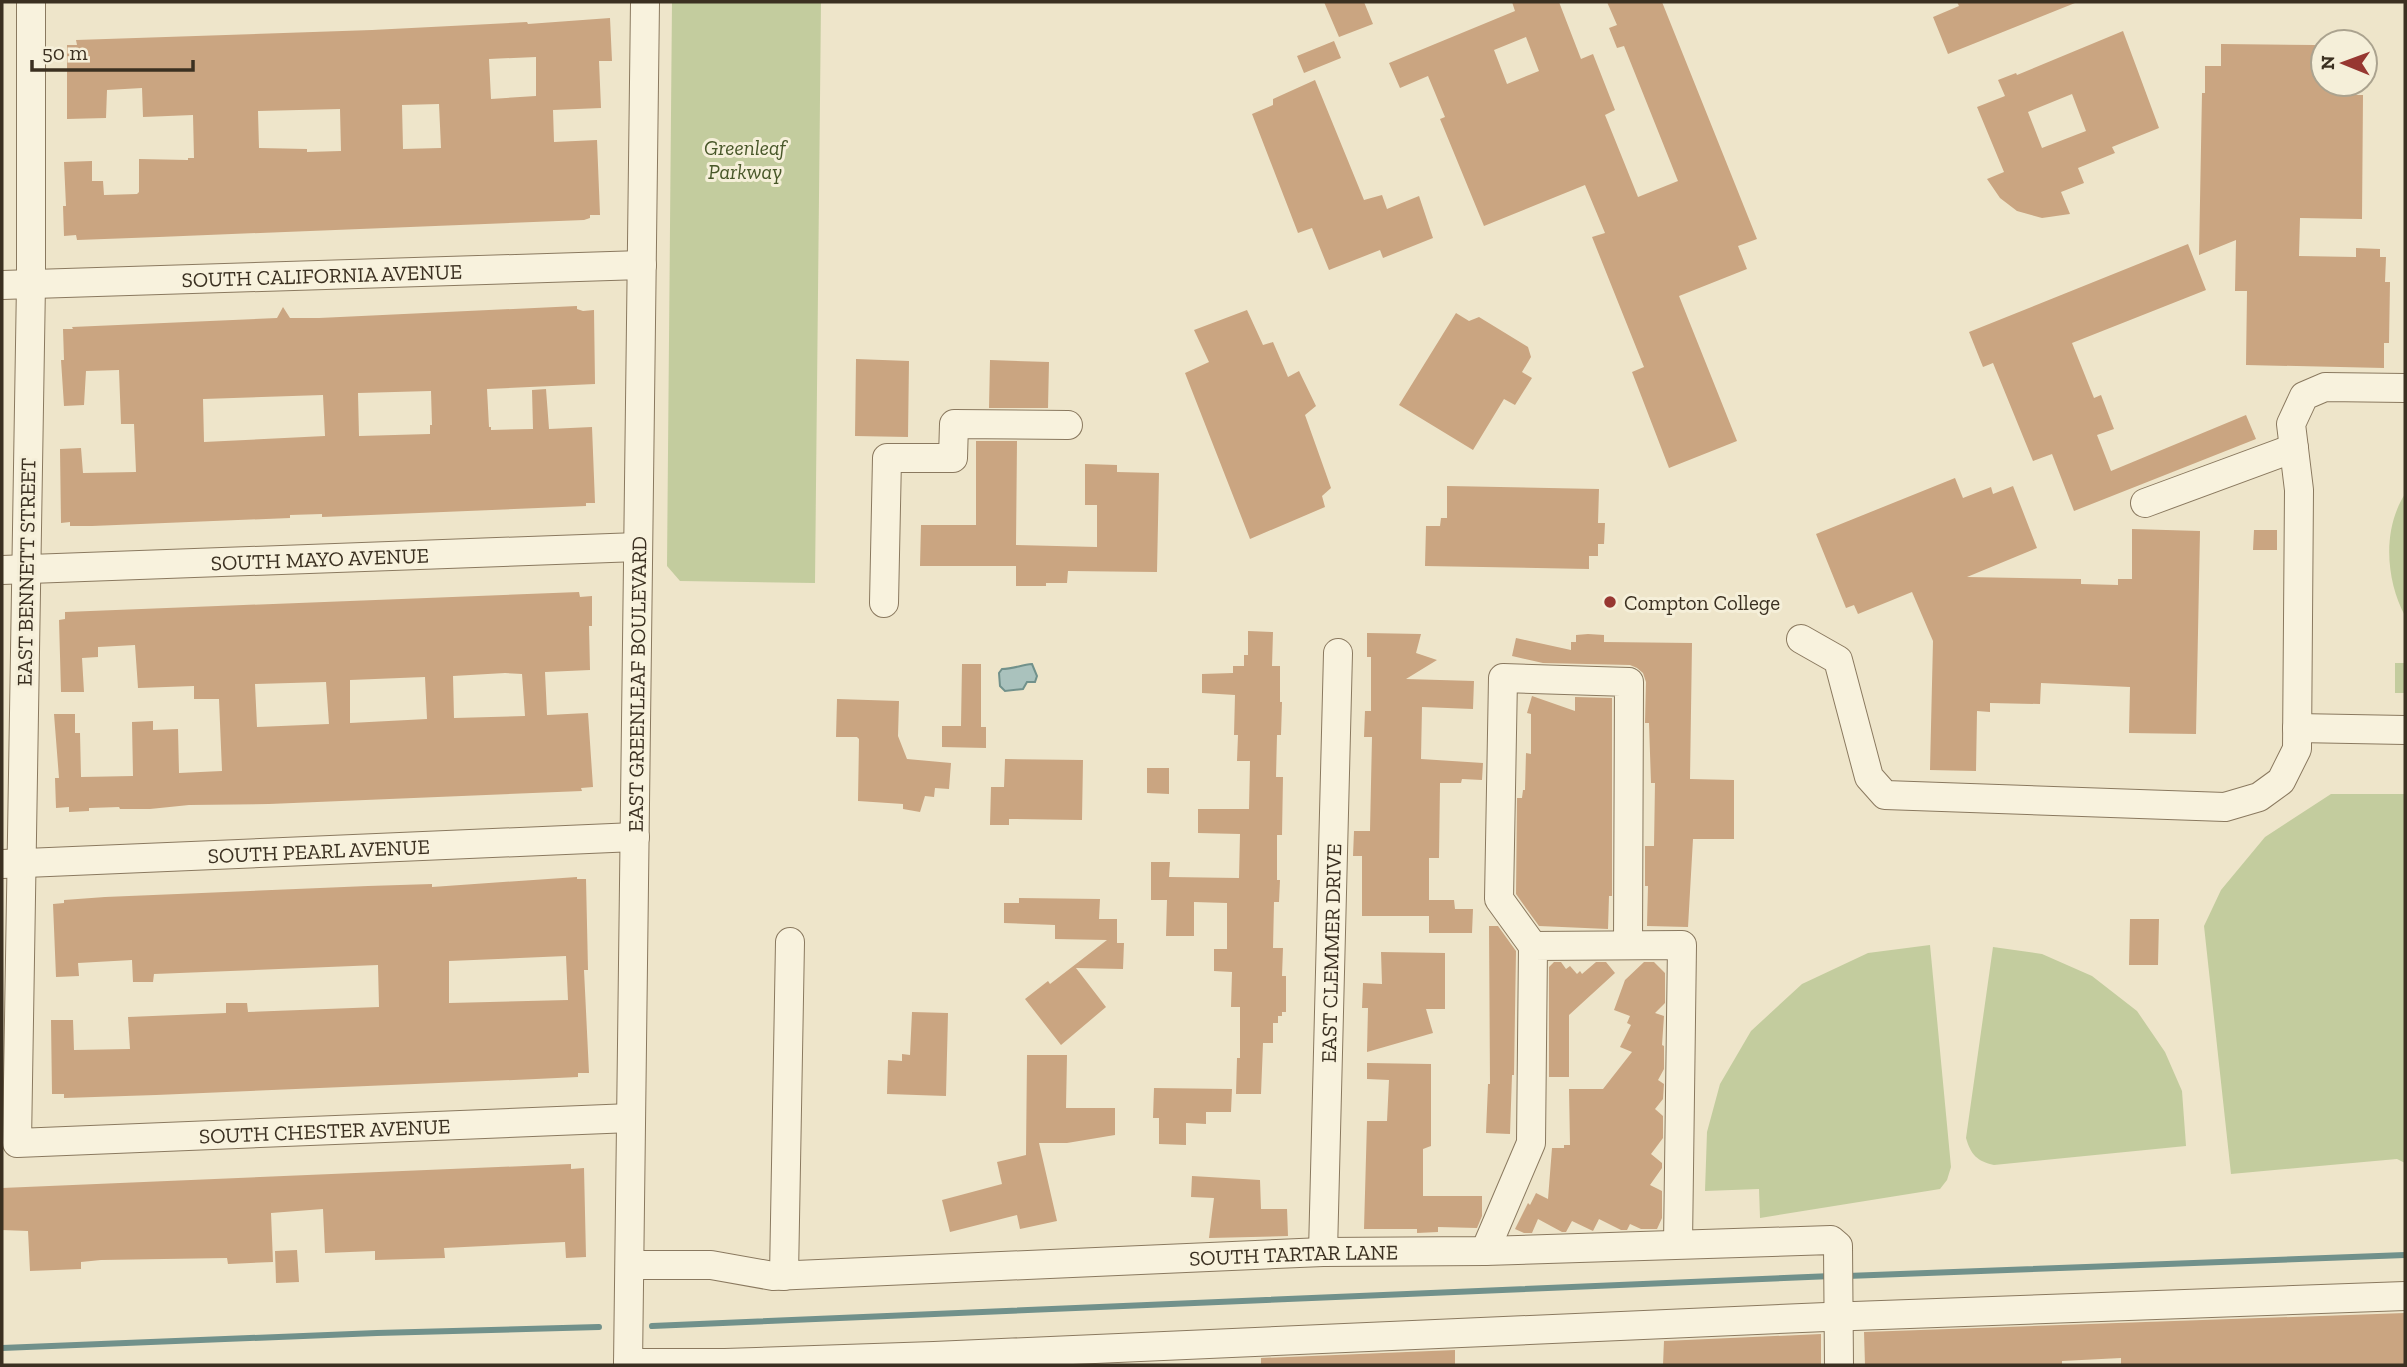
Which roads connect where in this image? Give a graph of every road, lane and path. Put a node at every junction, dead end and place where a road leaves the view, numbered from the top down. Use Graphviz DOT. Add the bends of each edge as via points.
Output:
graph roads {
  1 [pos="31,2"];
  2 [pos="645,2"];
  3 [pos="642,265"];
  4 [pos="31,284"];
  5 [pos="2,285"];
  6 [pos="2405,388"];
  7 [pos="1068,425"];
  8 [pos="2294,448"];
  9 [pos="2145,503"];
  10 [pos="638,547"];
  11 [pos="14,569"];
  12 [pos="884,603"];
  13 [pos="1801,639"];
  14 [pos="1338,653"];
  15 [pos="2297,728"];
  16 [pos="2405,730"];
  17 [pos="635,837"];
  18 [pos="11,864"];
  19 [pos="790,942"];
  20 [pos="1628,945"];
  21 [pos="1534,946"];
  22 [pos="631,1118"];
  23 [pos="17,1143"];
  24 [pos="1678,1244"];
  25 [pos="1485,1251"];
  26 [pos="1323,1252"];
  27 [pos="630,1265"];
  28 [pos="784,1276"];
  29 [pos="2405,1296"];
  30 [pos="1839,1310"];
  31 [pos="628,1364"];
  32 [pos="1839,1365"];
  1 -- 4 [label="street, EAST BENNETT STREET"];
  2 -- 3 [label="street, EAST GREENLEAF BOULEVARD"];
  3 -- 4 [label="street, SOUTH CALIFORNIA AVENUE"];
  3 -- 10 [label="street, EAST GREENLEAF BOULEVARD"];
  4 -- 5 [label="street, SOUTH CALIFORNIA AVENUE"];
  4 -- 11 [label="street, EAST BENNETT STREET"];
  6 -- 8 [label="street" via="2325,387 2304,396 2291,424"];
  7 -- 12 [label="street" via="954,424 953,458 887,458"];
  8 -- 9 [label="street"];
  8 -- 15 [label="street" via="2299,490"];
  10 -- 11 [label="street, SOUTH MAYO AVENUE"];
  10 -- 17 [label="street, EAST GREENLEAF BOULEVARD"];
  11 -- 18 [label="street, EAST BENNETT STREET"];
  13 -- 15 [label="street" via="1838,660 1869,777 1885,795 2225,807 2259,797 2281,781 2297,749"];
  14 -- 26 [label="street, EAST CLEMMER DRIVE"];
  15 -- 16 [label="street"];
  17 -- 18 [label="street, SOUTH PEARL AVENUE"];
  17 -- 22 [label="street, EAST GREENLEAF BOULEVARD"];
  18 -- 23 [label="street, EAST BENNETT STREET"];
  19 -- 28 [label="street"];
  20 -- 21 [label="street"];
  20 -- 21 [label="street" via="1629,682 1503,678 1499,900"];
  20 -- 24 [label="street" via="1682,945"];
  21 -- 25 [label="street" via="1531,1143"];
  22 -- 23 [label="street, SOUTH CHESTER AVENUE"];
  22 -- 27 [label="street, EAST GREENLEAF BOULEVARD"];
  24 -- 25 [label="street, SOUTH TARTAR LANE"];
  24 -- 30 [label="street, SOUTH TARTAR LANE" via="1831,1240 1838,1246"];
  25 -- 26 [label="street, SOUTH TARTAR LANE"];
  26 -- 28 [label="street, SOUTH TARTAR LANE"];
  27 -- 28 [label="street, SOUTH TARTAR LANE" via="711,1265"];
  27 -- 31 [label="street, EAST GREENLEAF BOULEVARD"];
  29 -- 30 [label="street"];
  30 -- 31 [label="street" via="947,1355"];
  30 -- 32 [label="street, SOUTH TARTAR LANE"];
}
